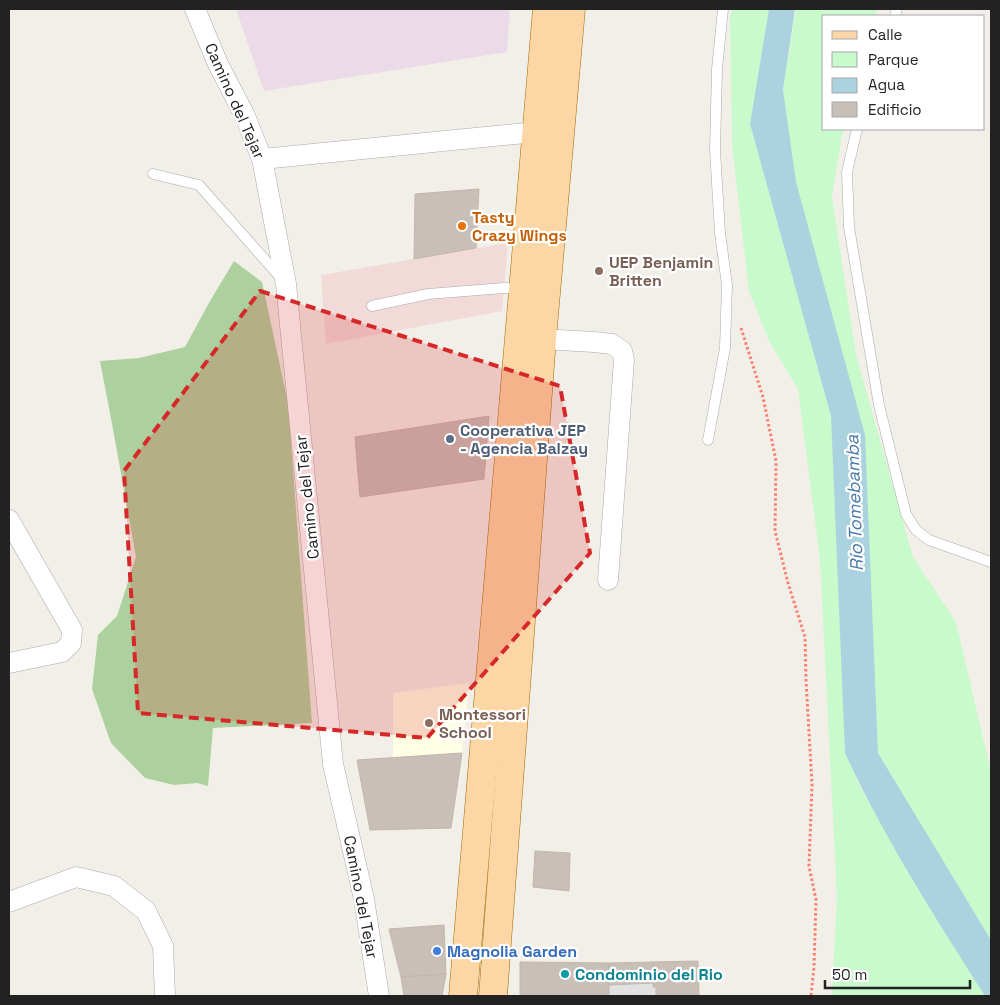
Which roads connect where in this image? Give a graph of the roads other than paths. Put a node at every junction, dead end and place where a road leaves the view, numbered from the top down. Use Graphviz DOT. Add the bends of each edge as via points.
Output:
graph roads {
  1 [pos="195,9"];
  2 [pos="547,9"];
  3 [pos="571,9"];
  4 [pos="724,9"];
  5 [pos="857,130"];
  6 [pos="536,132"];
  7 [pos="262,159"];
  8 [pos="153,174"];
  9 [pos="286,284"];
  10 [pos="523,289"];
  11 [pos="372,306"];
  12 [pos="542,339"];
  13 [pos="708,440"];
  14 [pos="9,520"];
  15 [pos="991,562"];
  16 [pos="608,580"];
  17 [pos="9,663"];
  18 [pos="9,902"];
  19 [pos="165,996"];
  20 [pos="379,996"];
  21 [pos="463,996"];
  22 [pos="494,996"];
  1 -- 7 [label="street, Camino del Tejar"];
  2 -- 6 [label="main road"];
  3 -- 12 [label="main road"];
  4 -- 13 [label="lane" via="717,69 715,150 727,285 725,348"];
  5 -- 15 [label="lane" via="847,172 849,227 879,405 906,514 916,530 929,540"];
  6 -- 7 [label="street"];
  6 -- 10 [label="main road"];
  7 -- 9 [label="street, Camino del Tejar"];
  8 -- 9 [label="lane" via="199,185"];
  9 -- 20 [label="street, Camino del Tejar" via="333,764 364,899"];
  10 -- 11 [label="lane" via="428,294"];
  10 -- 21 [label="main road"];
  12 -- 16 [label="street" via="612,344 622,351 624,360"];
  12 -- 22 [label="main road"];
  14 -- 17 [label="street" via="72,630 71,643 62,652"];
  18 -- 19 [label="street" via="76,877 114,886 146,911 163,946"];
}
